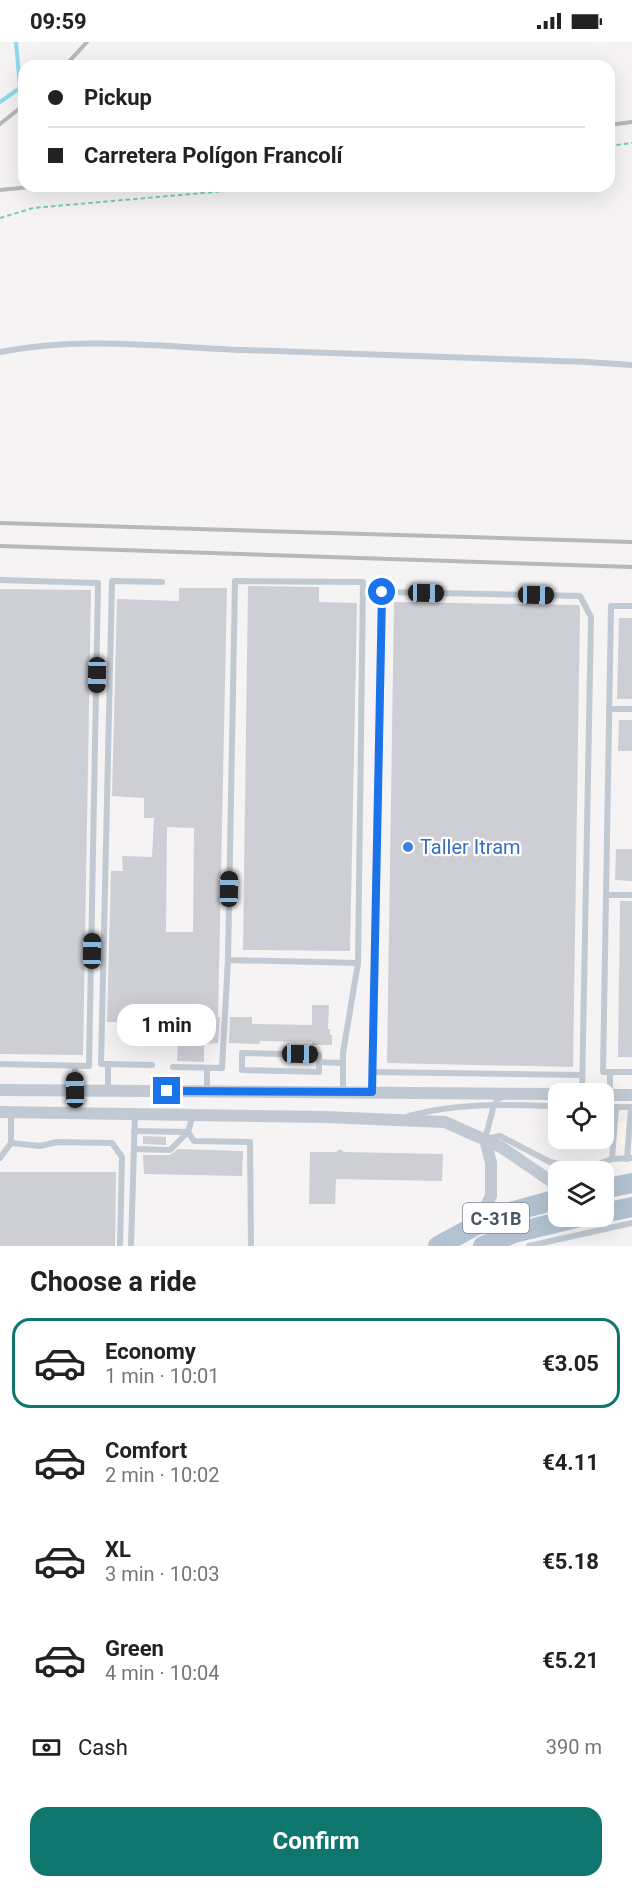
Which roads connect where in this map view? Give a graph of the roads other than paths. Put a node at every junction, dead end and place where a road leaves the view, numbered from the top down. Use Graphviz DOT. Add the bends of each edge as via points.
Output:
graph roads {
  1 [pos="0,352"];
  2 [pos="632,365"];
  3 [pos="0,580"];
  4 [pos="162,582"];
  5 [pos="632,606"];
  6 [pos="609,709"];
  7 [pos="632,709"];
  8 [pos="606,895"];
  9 [pos="632,895"];
  10 [pos="228,960"];
  11 [pos="358,963"];
  12 [pos="319,1062"];
  13 [pos="343,1063"];
  14 [pos="0,1064"];
  15 [pos="108,1064"];
  16 [pos="75,1065"];
  17 [pos="152,1065"];
  18 [pos="174,1067"];
  19 [pos="207,1068"];
  20 [pos="373,1072"];
  21 [pos="610,1072"];
  22 [pos="632,1072"];
  23 [pos="582,1075"];
  24 [pos="582,1083"];
  25 [pos="608,1083"];
  26 [pos="0,1090"];
  27 [pos="75,1090"];
  28 [pos="108,1090"];
  29 [pos="207,1091"];
  30 [pos="343,1092"];
  31 [pos="372,1092"];
  32 [pos="523,1094"];
  33 [pos="548,1094"];
  34 [pos="614,1097"];
  35 [pos="632,1103"];
  36 [pos="494,1105"];
  37 [pos="548,1106"];
  38 [pos="616,1107"];
  39 [pos="6,1112"];
  40 [pos="135,1114"];
  41 [pos="193,1115"];
  42 [pos="397,1120"];
  43 [pos="135,1131"];
  44 [pos="188,1132"];
  45 [pos="485,1139"];
  46 [pos="11,1143"];
  47 [pos="134,1149"];
  48 [pos="0,1158"];
  49 [pos="612,1159"];
  50 [pos="629,1159"];
  51 [pos="548,1179"];
  52 [pos="632,1183"];
  53 [pos="614,1187"];
  54 [pos="548,1202"];
  55 [pos="614,1207"];
  56 [pos="632,1212"];
  57 [pos="614,1213"];
  58 [pos="548,1225"];
  59 [pos="475,1226"];
  60 [pos="120,1246"];
  61 [pos="131,1246"];
  62 [pos="251,1246"];
  63 [pos="438,1246"];
  64 [pos="483,1246"];
  65 [pos="528,1246"];
  1 -- 2 [label="lane" via="59,344 106,344"];
  3 -- 16 [label="lane" via="98,583 89,1066"];
  4 -- 15 [label="lane" via="112,581 101,1064"];
  5 -- 6 [label="lane" via="611,606"];
  6 -- 7 [label="lane"];
  6 -- 8 [label="lane"];
  8 -- 9 [label="lane"];
  8 -- 21 [label="lane" via="603,1072"];
  10 -- 11 [label="lane"];
  10 -- 11 [label="lane" via="235,581 363,582"];
  10 -- 19 [label="lane" via="222,1068"];
  11 -- 13 [label="lane"];
  12 -- 12 [label="lane" via="319,1072 242,1070 242,1053 319,1055"];
  12 -- 13 [label="lane"];
  13 -- 30 [label="lane"];
  14 -- 16 [label="lane"];
  15 -- 17 [label="lane"];
  15 -- 28 [label="lane"];
  16 -- 27 [label="lane"];
  18 -- 19 [label="lane"];
  19 -- 29 [label="lane"];
  20 -- 23 [label="lane"];
  20 -- 23 [label="lane" via="382,592 394,592 580,596 591,617"];
  20 -- 31 [label="lane"];
  21 -- 22 [label="lane"];
  21 -- 25 [label="lane"];
  23 -- 24 [label="lane"];
  26 -- 27 [label="street"];
  27 -- 28 [label="street"];
  28 -- 29 [label="street"];
  29 -- 30 [label="street"];
  30 -- 31 [label="street"];
  31 -- 32 [label="street"];
  32 -- 33 [label="street"];
  32 -- 36 [label="lane" via="499,1098"];
  34 -- 35 [label="street"];
  35 -- 38 [label="lane"];
  35 -- 50 [label="lane"];
  36 -- 37 [label="lane"];
  36 -- 42 [label="lane" via="434,1109"];
  36 -- 45 [label="lane"];
  38 -- 49 [label="lane"];
  39 -- 40 [label="street"];
  39 -- 46 [label="lane"];
  40 -- 41 [label="street"];
  40 -- 43 [label="lane"];
  41 -- 42 [label="street"];
  41 -- 44 [label="lane"];
  42 -- 45 [label="street" via="444,1122"];
  43 -- 44 [label="lane"];
  43 -- 47 [label="lane"];
  44 -- 47 [label="lane" via="170,1150"];
  44 -- 62 [label="lane" via="194,1141 250,1142"];
  45 -- 49 [label="lane" via="500,1136 550,1162 574,1167"];
  45 -- 51 [label="street"];
  45 -- 59 [label="street" via="491,1163 492,1196"];
  46 -- 48 [label="lane"];
  46 -- 60 [label="lane" via="112,1143 122,1157"];
  47 -- 61 [label="lane"];
  49 -- 50 [label="lane"];
  52 -- 53 [label="main road"];
  54 -- 59 [label="main road, C-31B"];
  55 -- 56 [label="street"];
  56 -- 57 [label="main road"];
  56 -- 65 [label="lane"];
  58 -- 64 [label="main road, C-31B"];
  59 -- 63 [label="main road, C-31B"];
}
